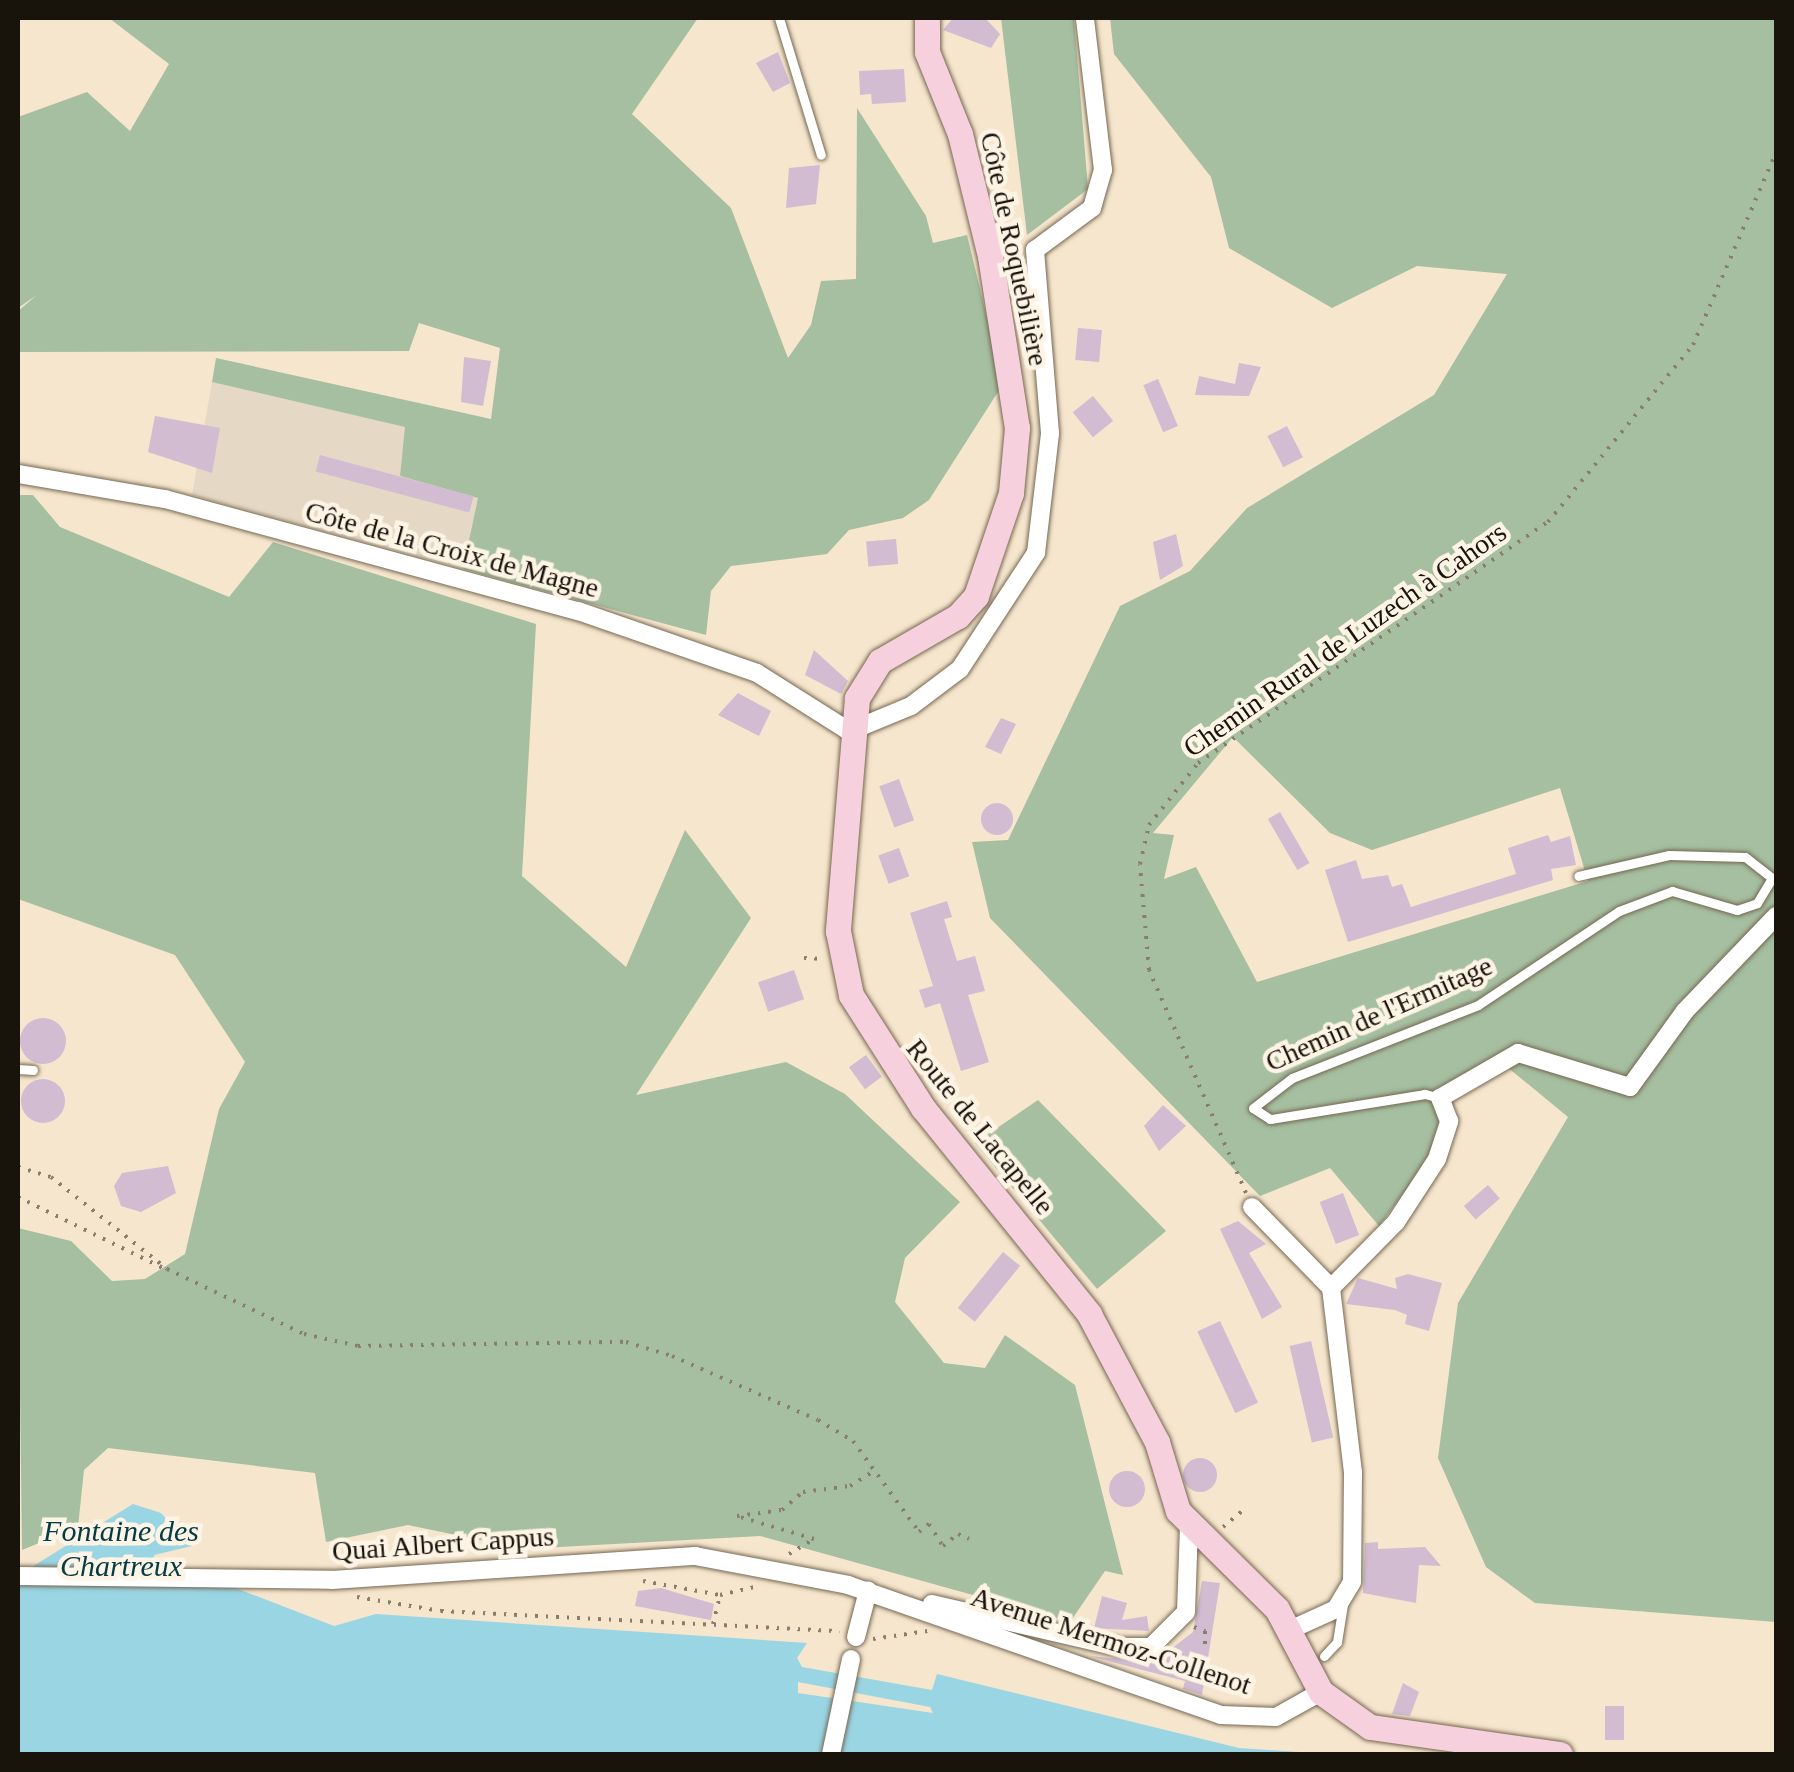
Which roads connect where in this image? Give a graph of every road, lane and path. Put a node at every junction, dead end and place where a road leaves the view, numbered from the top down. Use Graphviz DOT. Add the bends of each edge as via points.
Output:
graph roads {
  1 [pos="778,18"];
  2 [pos="927,18"];
  3 [pos="1085,18"];
  4 [pos="1776,152"];
  5 [pos="821,155"];
  6 [pos="18,474"];
  7 [pos="857,698"];
  8 [pos="890,710"];
  9 [pos="852,732"];
  10 [pos="1578,876"];
  11 [pos="1776,916"];
  12 [pos="804,958"];
  13 [pos="824,959"];
  14 [pos="18,1069"];
  15 [pos="34,1070"];
  16 [pos="1440,1098"];
  17 [pos="18,1167"];
  18 [pos="18,1198"];
  19 [pos="1252,1207"];
  20 [pos="167,1269"];
  21 [pos="1330,1288"];
  22 [pos="871,1473"];
  23 [pos="1242,1511"];
  24 [pos="1189,1526"];
  25 [pos="1213,1535"];
  26 [pos="970,1539"];
  27 [pos="802,1558"];
  28 [pos="21,1576"];
  29 [pos="323,1580"];
  30 [pos="643,1580"];
  31 [pos="773,1582"];
  32 [pos="868,1591"];
  33 [pos="720,1595"];
  34 [pos="1343,1600"];
  35 [pos="1180,1623"];
  36 [pos="713,1624"];
  37 [pos="1290,1630"];
  38 [pos="852,1635"];
  39 [pos="1205,1646"];
  40 [pos="1324,1656"];
  41 [pos="852,1659"];
  42 [pos="1321,1692"];
  43 [pos="831,1754"];
  44 [pos="1560,1754"];
  1 -- 5 [label="lane"];
  2 -- 7 [label="street, Côte de Roquebilière" via="927,52 960,134 1006,327 1017,428 1012,476 976,596 958,616 880,661"];
  3 -- 8 [label="street" via="1103,170 1092,208 1035,250 1050,433 1036,554 960,670 910,706"];
  4 -- 19 [label="path, Chemin Rural de Luzech à Cahors" via="1693,346 1548,522 1198,763 1149,826 1140,864 1149,970"];
  6 -- 9 [label="street, Côte de la Croix de Magne" via="165,498 578,611 757,672"];
  7 -- 8 [label="street"];
  7 -- 9 [label="street, Côte de Roquebilière"];
  8 -- 9 [label="street"];
  9 -- 24 [label="street, Route de Lacapelle" via="838,931 850,996 923,1108 1090,1314 1125,1372"];
  10 -- 16 [label="lane, Chemin de l'Ermitage" via="1635,858 1686,855 1745,856 1772,878 1757,903 1737,910 1672,891 1619,910 1478,1005 1292,1078 1253,1108 1270,1118 1425,1094"];
  11 -- 16 [label="street, Chemin de l'Ermitage" via="1685,1011 1630,1087 1518,1053"];
  12 -- 13 [label="path"];
  14 -- 15 [label="lane"];
  16 -- 21 [label="street" via="1449,1121 1437,1160 1396,1222"];
  17 -- 20 [label="path" via="51,1177"];
  18 -- 20 [label="path"];
  19 -- 21 [label="street"];
  20 -- 22 [label="path" via="304,1334 358,1346 626,1342 818,1420 853,1441"];
  21 -- 34 [label="street" via="1353,1472 1353,1566"];
  22 -- 26 [label="path" via="919,1532 929,1524 943,1546 958,1534"];
  22 -- 27 [label="path" via="850,1486 803,1492 782,1510 737,1516 814,1540 786,1552"];
  23 -- 25 [label="path"];
  24 -- 35 [label="street, Route de Lacapelle" via="1190,1594"];
  24 -- 37 [label="street, Route de Lacapelle" via="1264,1594"];
  28 -- 29 [label="street, Quai Albert Cappus"];
  29 -- 32 [label="street, Quai Albert Cappus" via="695,1556 762,1563"];
  29 -- 36 [label="path" via="364,1599 441,1611"];
  30 -- 33 [label="path"];
  31 -- 33 [label="path"];
  32 -- 35 [label="street" via="1138,1649 1168,1638"];
  32 -- 38 [label="street"];
  32 -- 42 [label="street, Avenue Mermoz-Collenot" via="1222,1714 1276,1717"];
  33 -- 36 [label="path"];
  34 -- 37 [label="street"];
  34 -- 40 [label="lane" via="1343,1626"];
  35 -- 39 [label="path" via="1204,1631"];
  36 -- 38 [label="path" via="802,1624"];
  37 -- 42 [label="street, Route de Lacapelle"];
  41 -- 43 [label="street"];
  42 -- 44 [label="street" via="1370,1727"];
}
